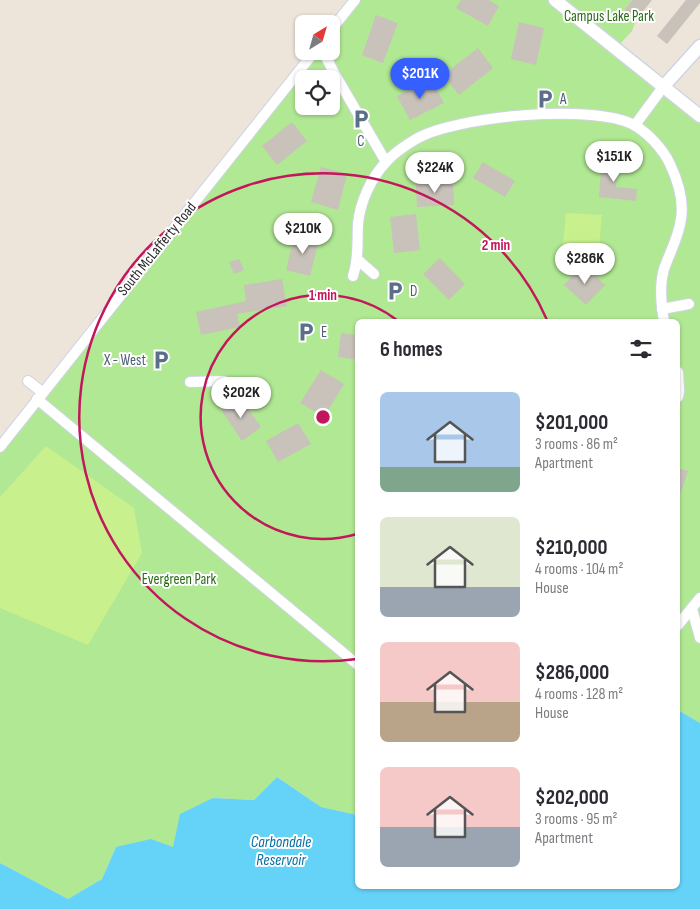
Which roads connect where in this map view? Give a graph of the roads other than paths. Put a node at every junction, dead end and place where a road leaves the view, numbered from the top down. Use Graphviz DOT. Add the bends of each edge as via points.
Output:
graph roads {
  1 [pos="355,0"];
  2 [pos="555,0"];
  3 [pos="340,19"];
  4 [pos="700,46"];
  5 [pos="308,60"];
  6 [pos="328,60"];
  7 [pos="663,87"];
  8 [pos="700,116"];
  9 [pos="635,125"];
  10 [pos="386,162"];
  11 [pos="357,259"];
  12 [pos="374,274"];
  13 [pos="353,276"];
  14 [pos="689,304"];
  15 [pos="662,309"];
  16 [pos="664,319"];
  17 [pos="28,381"];
  18 [pos="224,381"];
  19 [pos="190,382"];
  20 [pos="40,396"];
  21 [pos="0,447"];
  22 [pos="700,598"];
  23 [pos="692,609"];
  24 [pos="680,623"];
  25 [pos="700,638"];
  26 [pos="355,661"];
  1 -- 3 [label="street"];
  2 -- 7 [label="street"];
  4 -- 7 [label="street"];
  5 -- 20 [label="street, South McLafferty Road"];
  6 -- 10 [label="street"];
  7 -- 8 [label="street"];
  7 -- 9 [label="street"];
  9 -- 10 [label="street" via="620,119 585,114 507,116 437,131 416,139"];
  9 -- 15 [label="street" via="668,159 681,202 682,218 664,270"];
  10 -- 11 [label="street" via="372,181 362,205 358,221"];
  11 -- 12 [label="street"];
  11 -- 13 [label="street"];
  14 -- 15 [label="street"];
  15 -- 16 [label="street"];
  17 -- 20 [label="street"];
  18 -- 19 [label="street"];
  20 -- 21 [label="street, South McLafferty Road"];
  20 -- 26 [label="street"];
  22 -- 23 [label="street"];
  23 -- 24 [label="street"];
  23 -- 25 [label="street"];
}
